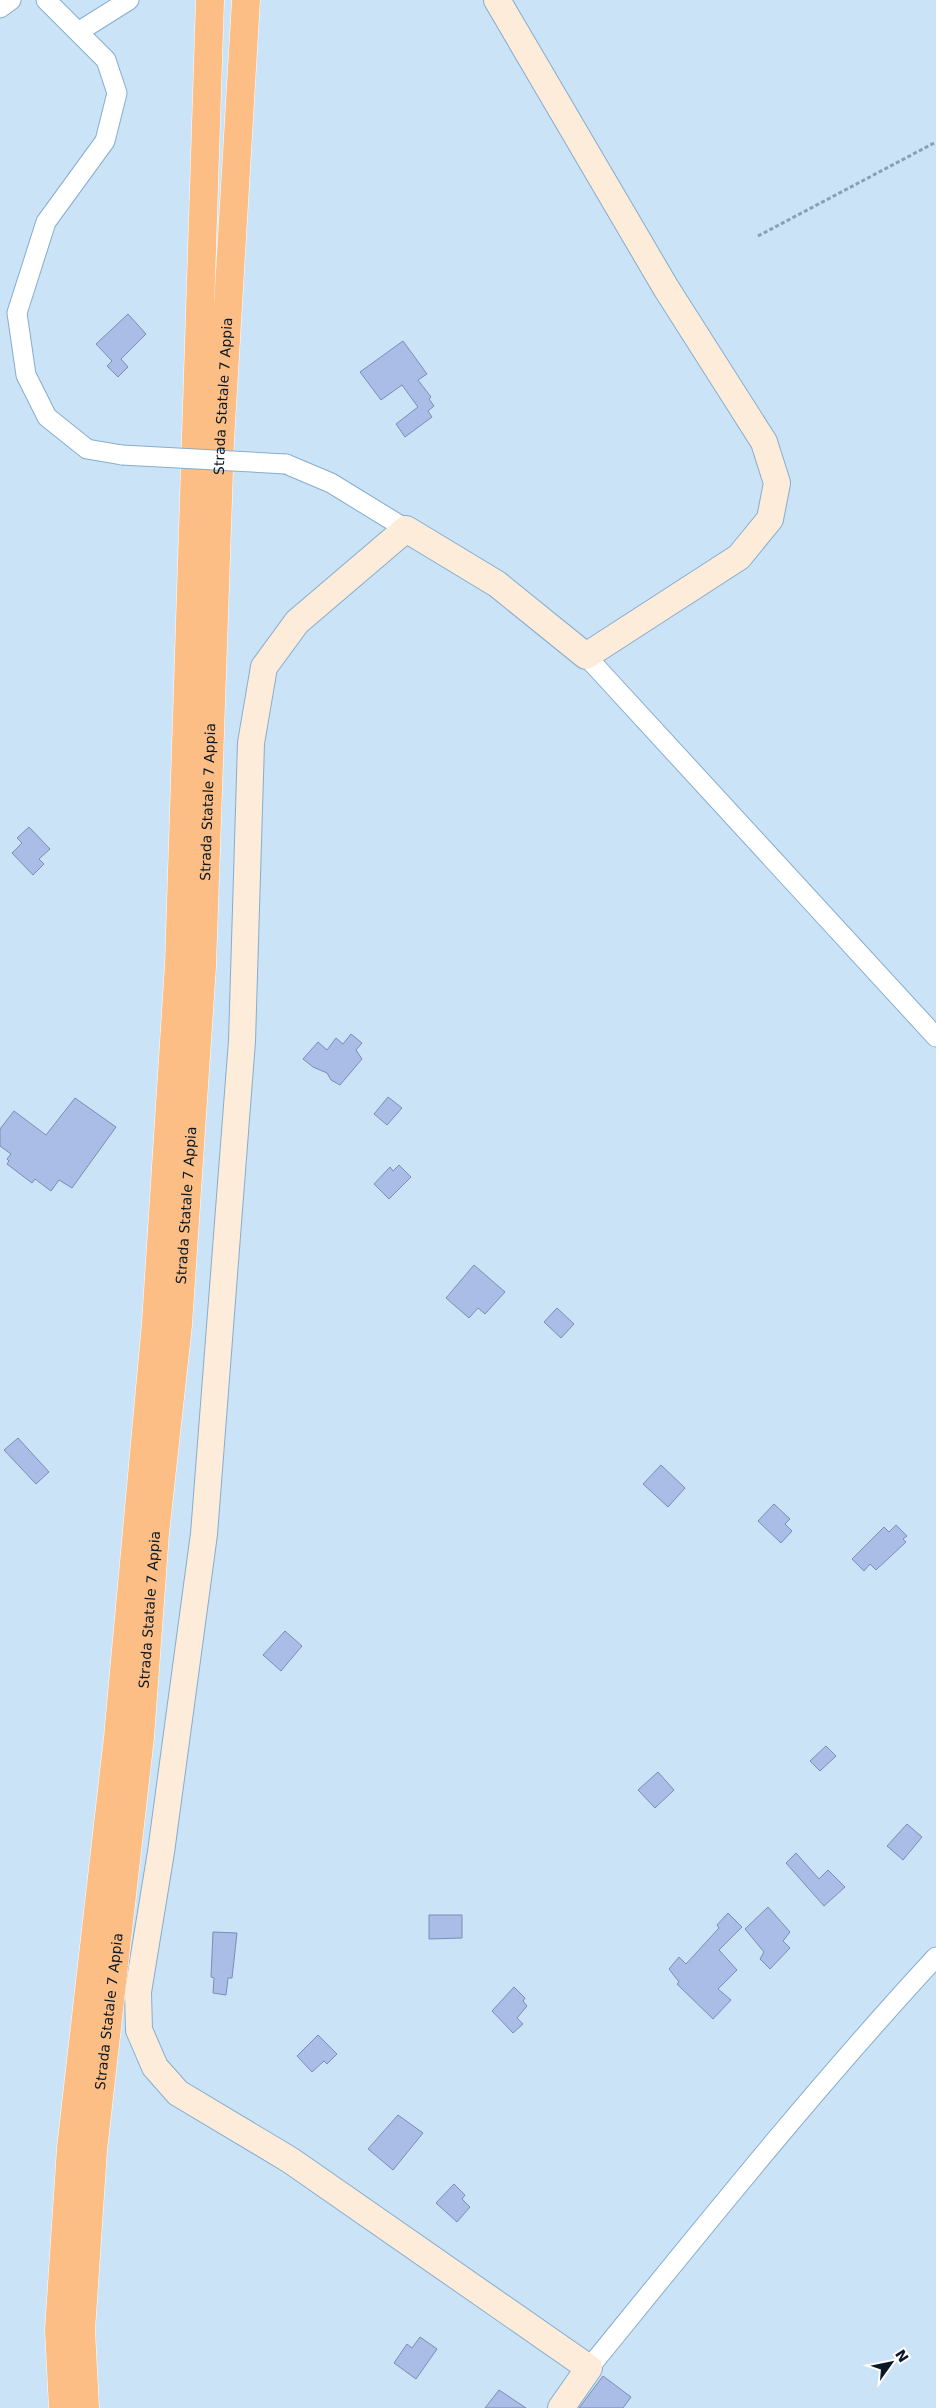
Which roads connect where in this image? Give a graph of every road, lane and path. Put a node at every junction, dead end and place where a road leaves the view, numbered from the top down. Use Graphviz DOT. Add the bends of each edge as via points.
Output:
graph roads {
  1 [pos="12,0"];
  2 [pos="46,0"];
  3 [pos="129,0"];
  4 [pos="210,0"];
  5 [pos="246,0"];
  6 [pos="497,0"];
  7 [pos="0,8"];
  8 [pos="78,32"];
  9 [pos="936,142"];
  10 [pos="758,236"];
  11 [pos="406,529"];
  12 [pos="586,656"];
  13 [pos="936,1037"];
  14 [pos="936,1957"];
  15 [pos="81,2330"];
  16 [pos="588,2368"];
  17 [pos="63,2408"];
  18 [pos="85,2408"];
  19 [pos="92,2408"];
  20 [pos="561,2408"];
  1 -- 7 [label="street"];
  2 -- 8 [label="street"];
  3 -- 8 [label="street"];
  4 -- 17 [label="highway, Strada Statale 7 Appia" via="179,964 156,1322 122,1697 71,2148 59,2330"];
  5 -- 15 [label="highway, Strada Statale 7 Appia" via="220,441 202,966 178,1325 156,1533 140,1737 93,2150"];
  6 -- 12 [label="street" via="666,288 764,442 777,483 770,519 739,557"];
  8 -- 11 [label="street, bridge" via="106,60 117,93 105,141 46,222 17,313 26,375 47,417 87,449 122,455 286,464 331,483"];
  9 -- 10 [label="path"];
  11 -- 12 [label="street" via="497,584"];
  11 -- 16 [label="street" via="298,622 264,667 251,743 242,1041 204,1534 161,1852 138,1992 139,2030 155,2067 178,2093 290,2160"];
  12 -- 13 [label="street"];
  14 -- 16 [label="street" via="866,2032"];
  15 -- 18 [label="highway, Strada Statale 7 Appia"];
  15 -- 19 [label="highway"];
  16 -- 20 [label="street"];
}
